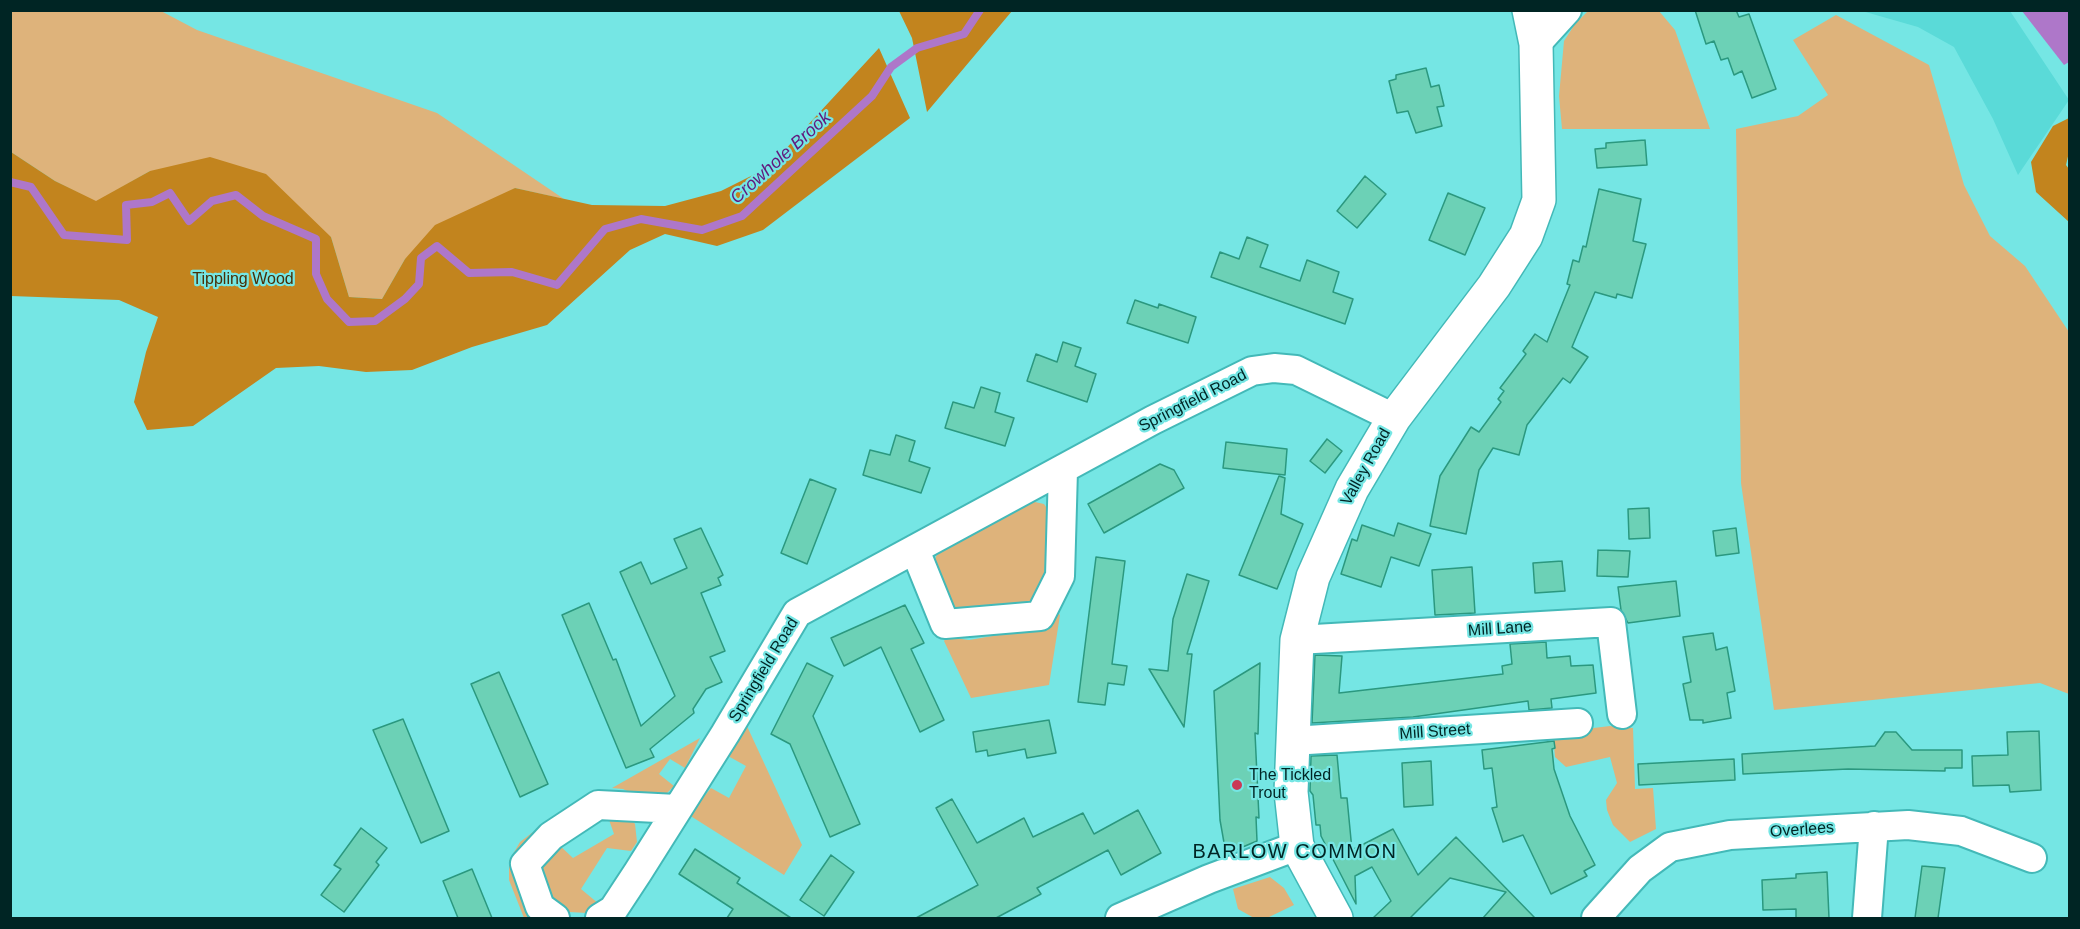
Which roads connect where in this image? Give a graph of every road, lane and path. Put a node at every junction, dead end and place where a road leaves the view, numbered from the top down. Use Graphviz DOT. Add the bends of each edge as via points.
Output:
graph roads {
  1 [pos="1528,10"];
  2 [pos="1567,10"];
  3 [pos="1536,44"];
  4 [pos="1394,418"];
  5 [pos="1063,470"];
  6 [pos="915,550"];
  7 [pos="1297,640"];
  8 [pos="1622,714"];
  9 [pos="1578,723"];
  10 [pos="1292,741"];
  11 [pos="677,809"];
  12 [pos="1874,826"];
  13 [pos="1298,846"];
  14 [pos="2032,858"];
  15 [pos="555,918"];
  16 [pos="600,918"];
  17 [pos="1120,918"];
  18 [pos="1336,918"];
  19 [pos="1596,918"];
  20 [pos="1867,918"];
  1 -- 3 [label="main road, Valley Road"];
  2 -- 3 [label="street"];
  3 -- 4 [label="main road, Valley Road" via="1539,200 1526,236 1494,286"];
  4 -- 5 [label="street, Springfield Road" via="1296,370 1252,371"];
  4 -- 7 [label="main road, Valley Road" via="1352,489 1314,577"];
  5 -- 6 [label="street, Springfield Road"];
  5 -- 6 [label="street" via="1060,576 1040,616 945,624"];
  6 -- 11 [label="street, Springfield Road" via="797,613"];
  7 -- 8 [label="street, Mill Lane" via="1611,622"];
  7 -- 10 [label="main road, Valley Road"];
  9 -- 10 [label="street, Mill Street"];
  10 -- 13 [label="main road, Valley Road" via="1291,792"];
  11 -- 15 [label="street" via="598,806 551,836 525,864 540,906"];
  11 -- 16 [label="street, Springfield Road" via="613,910"];
  12 -- 14 [label="street, Overlees" via="1961,831"];
  12 -- 19 [label="street, Overlees" via="1730,835 1670,847 1640,869"];
  12 -- 20 [label="street"];
  13 -- 17 [label="street"];
  13 -- 18 [label="main road, Valley Road"];
}
